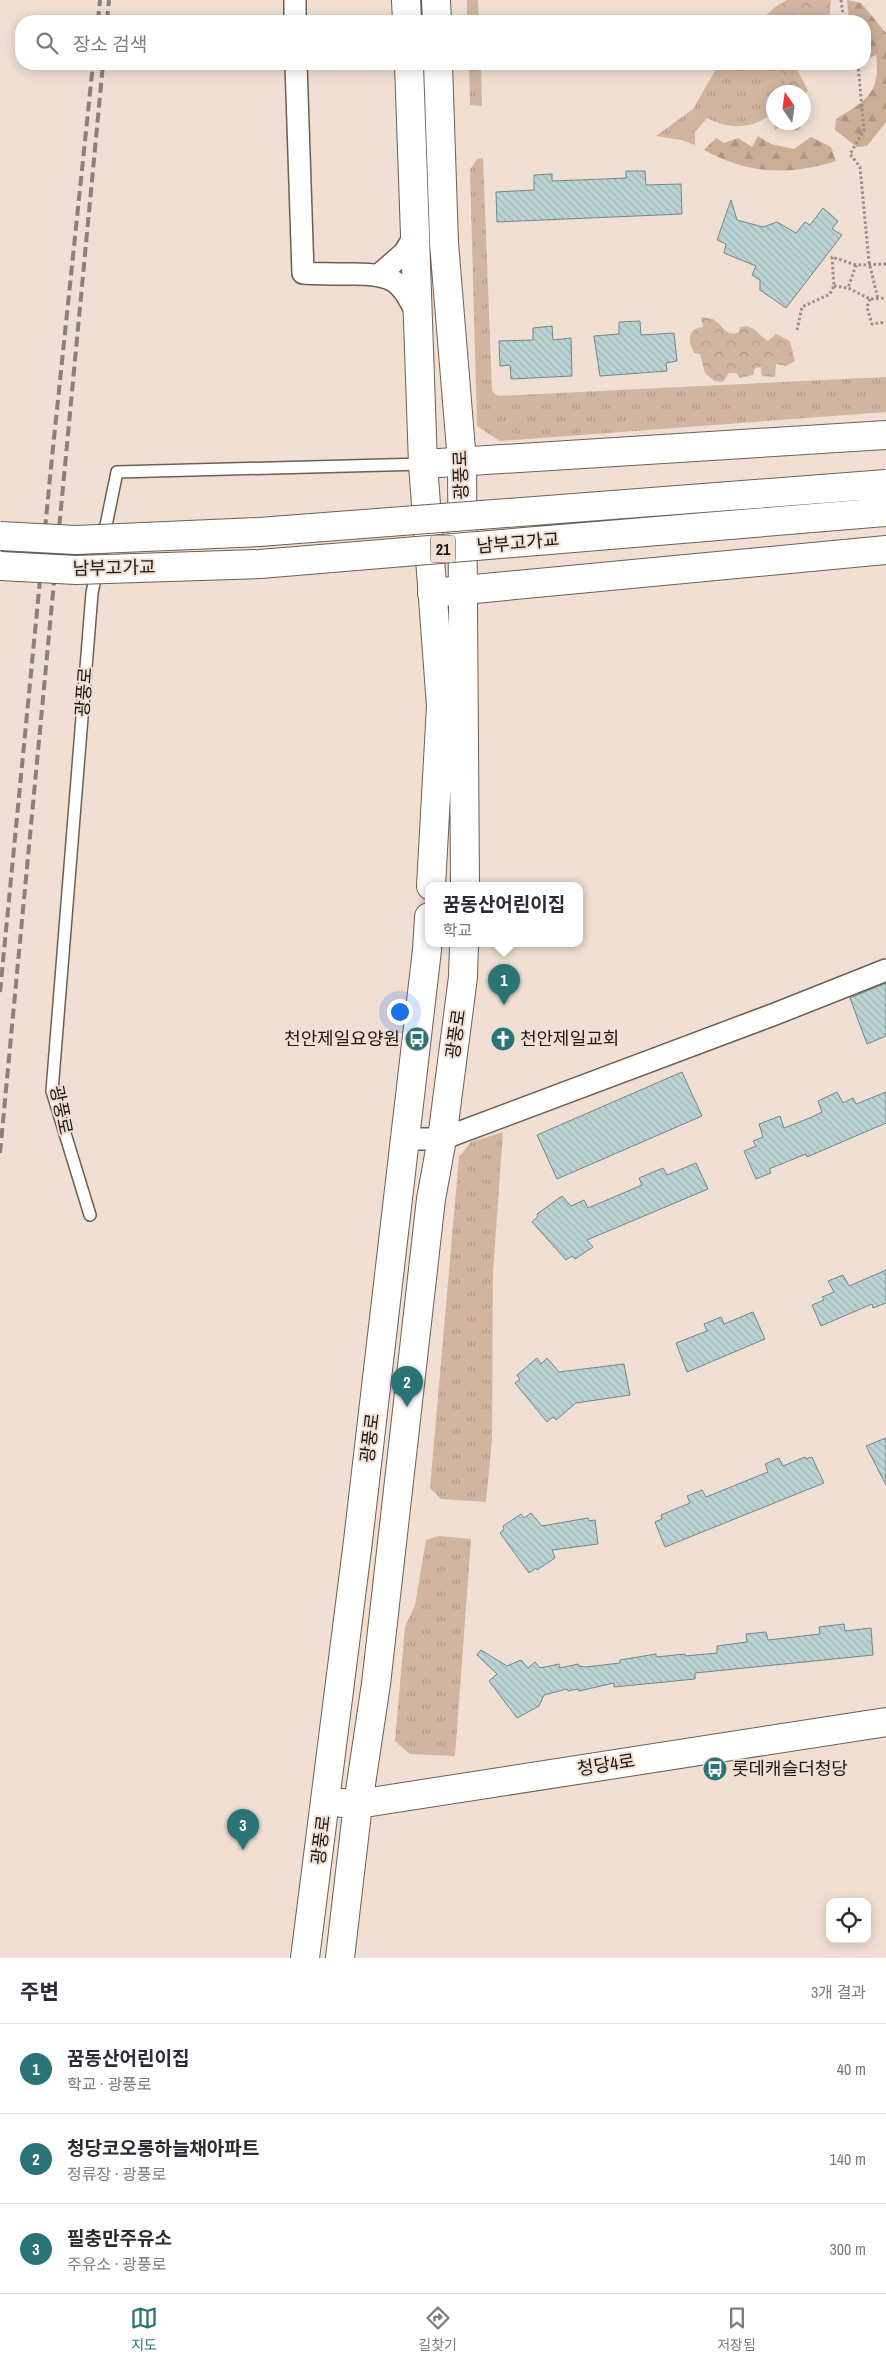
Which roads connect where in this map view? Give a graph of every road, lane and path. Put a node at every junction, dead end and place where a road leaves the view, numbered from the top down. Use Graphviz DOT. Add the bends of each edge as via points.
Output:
graph roads {
  1 [pos="294,0"];
  2 [pos="406,0"];
  3 [pos="436,0"];
  4 [pos="841,0"];
  5 [pos="295,15"];
  6 [pos="407,15"];
  7 [pos="437,15"];
  8 [pos="843,15"];
  9 [pos="296,70"];
  10 [pos="409,70"];
  11 [pos="438,70"];
  12 [pos="859,70"];
  13 [pos="416,234"];
  14 [pos="886,264"];
  15 [pos="856,265"];
  16 [pos="870,266"];
  17 [pos="380,274"];
  18 [pos="834,286"];
  19 [pos="848,288"];
  20 [pos="878,299"];
  21 [pos="870,300"];
  22 [pos="886,300"];
  23 [pos="419,321"];
  24 [pos="886,322"];
  25 [pos="797,330"];
  26 [pos="886,435"];
  27 [pos="462,462"];
  28 [pos="423,464"];
  29 [pos="886,484"];
  30 [pos="886,512"];
  31 [pos="0,536"];
  32 [pos="886,550"];
  33 [pos="0,566"];
  34 [pos="464,590"];
  35 [pos="432,593"];
  36 [pos="431,882"];
  37 [pos="465,882"];
  38 [pos="426,947"];
  39 [pos="464,947"];
  40 [pos="886,970"];
  41 [pos="405,1139"];
  42 [pos="442,1140"];
  43 [pos="90,1215"];
  44 [pos="886,1722"];
  45 [pos="326,1801"];
  46 [pos="358,1804"];
  47 [pos="305,1958"];
  48 [pos="340,1958"];
  1 -- 5 [label="street"];
  2 -- 6 [label="main road"];
  3 -- 7 [label="main road"];
  4 -- 8 [label="path"];
  9 -- 17 [label="street" via="303,273"];
  10 -- 13 [label="main road, 광풍로"];
  11 -- 27 [label="main road, 광풍로" via="444,243"];
  12 -- 16 [label="path" via="864,130 850,154 860,167"];
  13 -- 17 [label="street" via="404,253"];
  13 -- 23 [label="main road, 광풍로"];
  14 -- 16 [label="path"];
  15 -- 16 [label="path"];
  15 -- 18 [label="path" via="832,257"];
  15 -- 19 [label="path"];
  16 -- 20 [label="path"];
  17 -- 23 [label="street" via="406,291"];
  18 -- 19 [label="path"];
  18 -- 25 [label="path" via="830,294 802,307"];
  19 -- 21 [label="path"];
  20 -- 21 [label="path"];
  20 -- 22 [label="path"];
  21 -- 24 [label="path" via="867,307 872,324"];
  23 -- 28 [label="main road, 광풍로"];
  26 -- 27 [label="main road"];
  27 -- 28 [label="main road"];
  27 -- 34 [label="main road, 광풍로"];
  28 -- 35 [label="main road, 광풍로"];
  28 -- 43 [label="lane, 광풍로" via="117,472 92,593 52,1091"];
  29 -- 31 [label="main road, 남부고가교 / 21, bridge" via="259,532 76,540"];
  30 -- 33 [label="main road, 남부고가교 / 21, bridge" via="260,564 76,570"];
  32 -- 34 [label="main road"];
  34 -- 35 [label="main road"];
  34 -- 37 [label="main road, 광풍로"];
  35 -- 36 [label="main road, 광풍로" via="441,706"];
  38 -- 41 [label="main road, 광풍로"];
  39 -- 42 [label="main road, 광풍로" via="464,978"];
  40 -- 42 [label="street"];
  41 -- 42 [label="street"];
  41 -- 45 [label="main road, 광풍로"];
  42 -- 46 [label="main road, 광풍로" via="431,1199 376,1684"];
  44 -- 46 [label="main road, 청당4로"];
  45 -- 46 [label="main road, 청당4로"];
  45 -- 47 [label="main road, 광풍로"];
  46 -- 48 [label="main road, 광풍로"];
}
